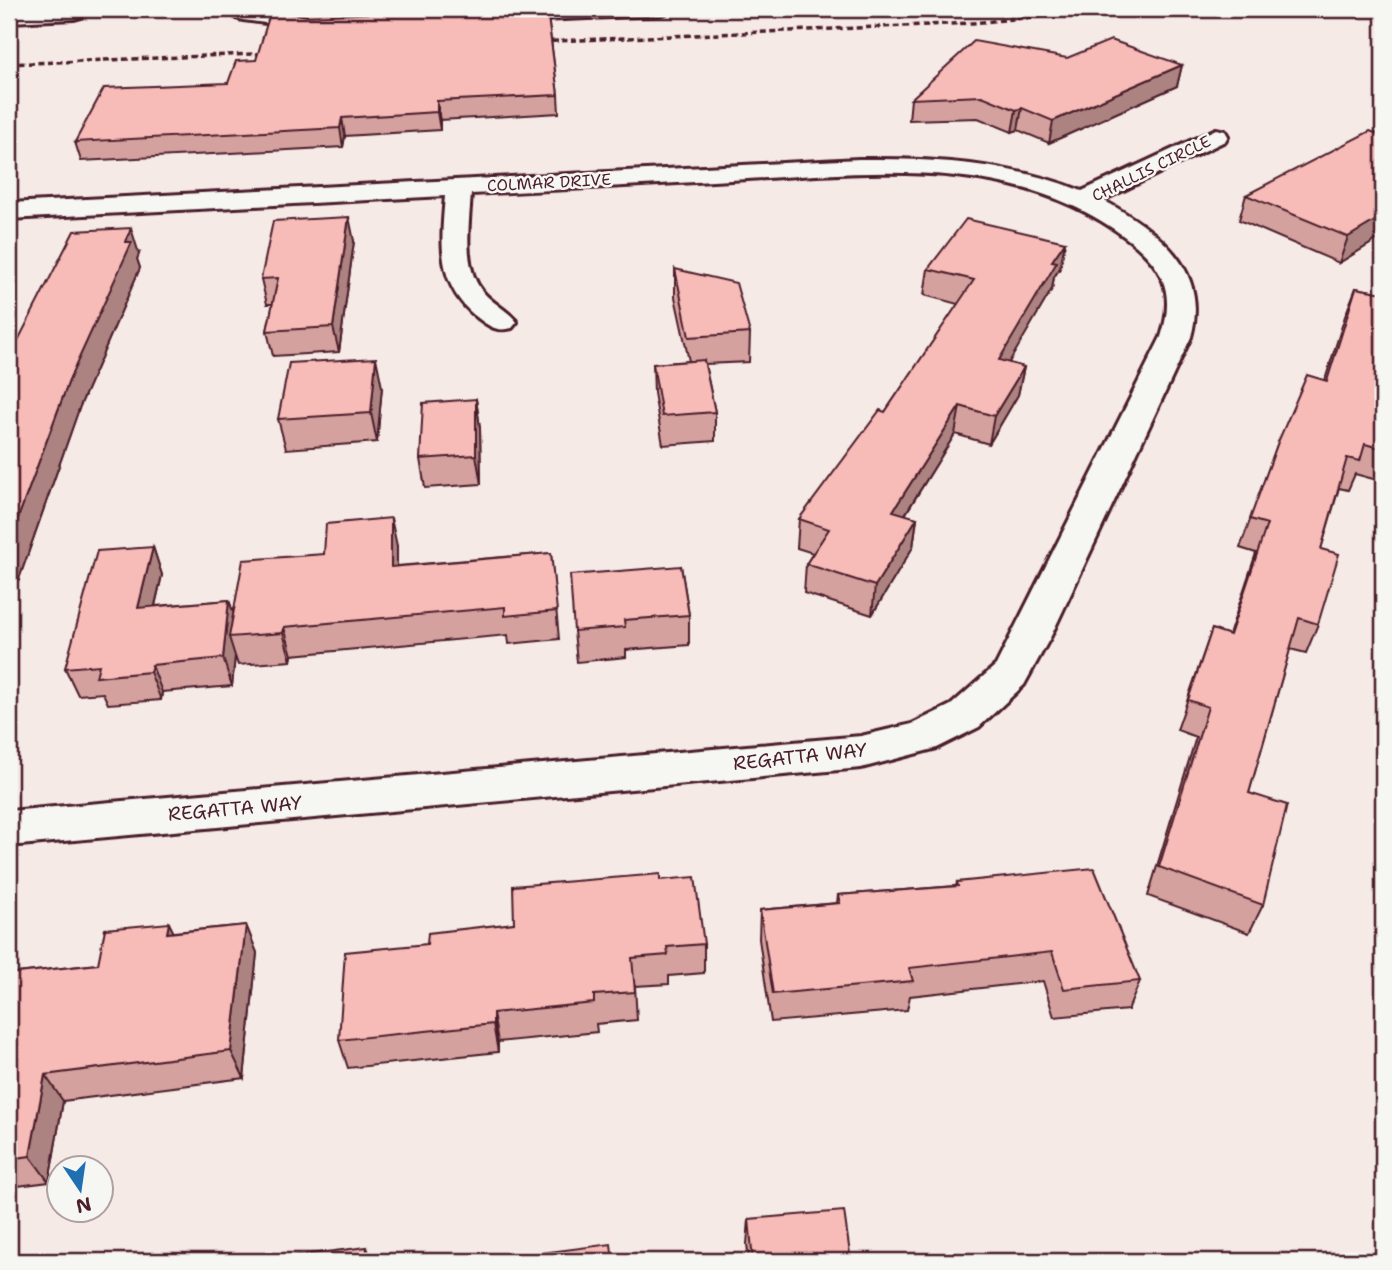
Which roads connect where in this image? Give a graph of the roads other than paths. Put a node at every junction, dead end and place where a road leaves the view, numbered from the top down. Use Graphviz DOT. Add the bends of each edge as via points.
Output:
graph roads {
  1 [pos="77,9"];
  2 [pos="244,9"];
  3 [pos="659,9"];
  4 [pos="9,16"];
  5 [pos="478,17"];
  6 [pos="338,24"];
  7 [pos="1216,136"];
  8 [pos="459,187"];
  9 [pos="1085,199"];
  10 [pos="9,211"];
  11 [pos="502,322"];
  12 [pos="9,829"];
  1 -- 4 [label="street" via="74,13"];
  2 -- 6 [label="street" via="243,14 310,25"];
  3 -- 5 [label="street"];
  7 -- 9 [label="street, CHALLIS CIRCLE"];
  8 -- 9 [label="street, COLMAR DRIVE" via="900,164 1003,176"];
  8 -- 10 [label="street, COLMAR DRIVE"];
  8 -- 11 [label="street" via="456,253 460,275 474,300"];
  9 -- 12 [label="street, REGATTA WAY" via="1133,228 1161,254 1183,295 1184,315 1032,636 1010,675 965,716 922,737 861,752"];
}
